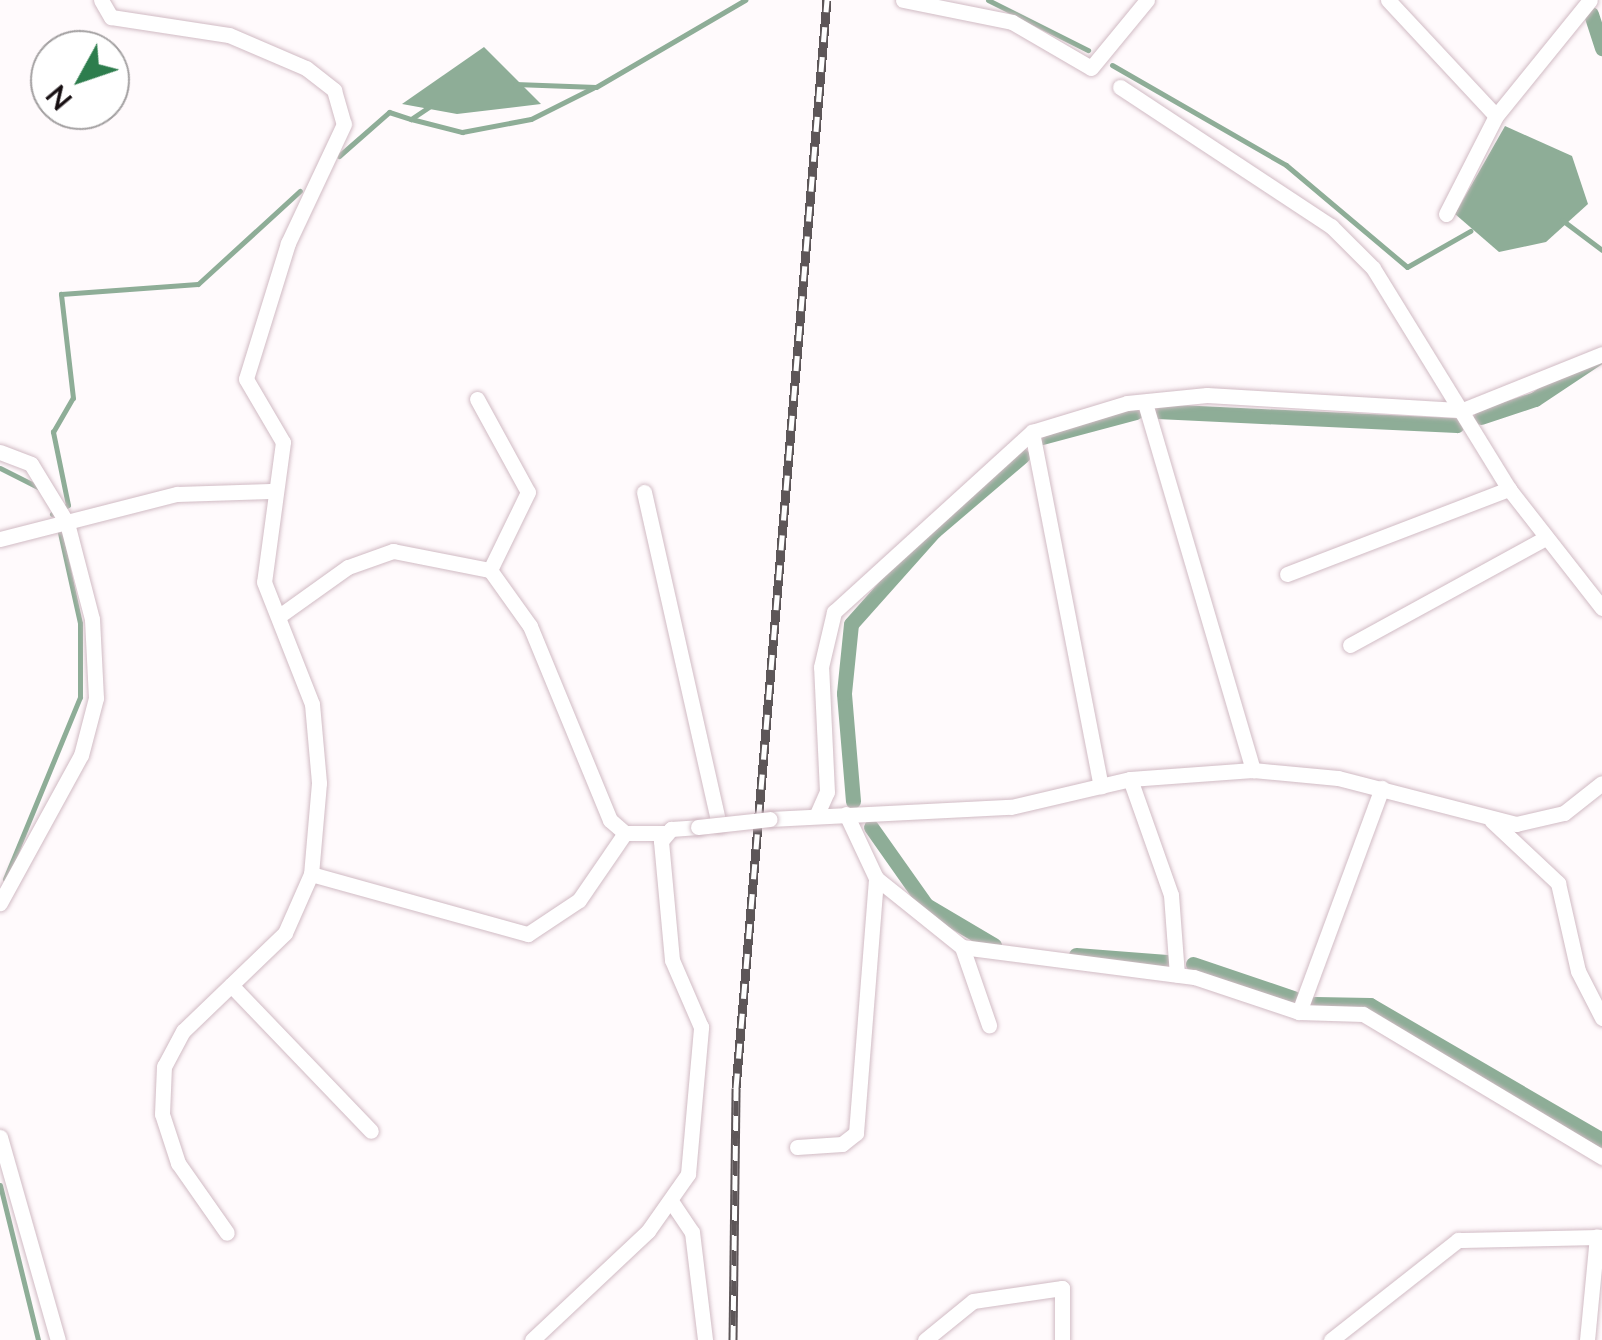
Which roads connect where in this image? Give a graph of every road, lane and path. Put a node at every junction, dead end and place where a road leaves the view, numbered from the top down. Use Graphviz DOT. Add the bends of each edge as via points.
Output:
graph roads {
  1 [pos="102,0"];
  2 [pos="904,0"];
  3 [pos="1147,0"];
  4 [pos="1388,0"];
  5 [pos="1590,0"];
  6 [pos="1120,87"];
  7 [pos="1496,116"];
  8 [pos="1446,214"];
  9 [pos="1602,354"];
  10 [pos="478,399"];
  11 [pos="1145,403"];
  12 [pos="1463,410"];
  13 [pos="1032,432"];
  14 [pos="0,452"];
  15 [pos="1509,488"];
  16 [pos="270,491"];
  17 [pos="644,492"];
  18 [pos="66,522"];
  19 [pos="0,538"];
  20 [pos="1544,539"];
  21 [pos="490,570"];
  22 [pos="1287,574"];
  23 [pos="1602,608"];
  24 [pos="282,614"];
  25 [pos="1350,645"];
  26 [pos="1252,770"];
  27 [pos="1130,778"];
  28 [pos="1602,782"];
  29 [pos="1101,786"];
  30 [pos="1382,788"];
  31 [pos="817,814"];
  32 [pos="846,814"];
  33 [pos="1489,818"];
  34 [pos="719,825"];
  35 [pos="626,832"];
  36 [pos="666,833"];
  37 [pos="311,874"];
  38 [pos="876,878"];
  39 [pos="0,903"];
  40 [pos="962,947"];
  41 [pos="1176,975"];
  42 [pos="231,985"];
  43 [pos="1299,1012"];
  44 [pos="1602,1018"];
  45 [pos="989,1025"];
  46 [pos="371,1131"];
  47 [pos="0,1137"];
  48 [pos="797,1147"];
  49 [pos="1602,1157"];
  50 [pos="673,1204"];
  51 [pos="226,1233"];
  52 [pos="1599,1237"];
  53 [pos="58,1340"];
  54 [pos="532,1340"];
  55 [pos="706,1340"];
  56 [pos="925,1340"];
  57 [pos="1062,1340"];
  58 [pos="1331,1340"];
  59 [pos="1587,1340"];
  1 -- 16 [label="street" via="112,17 229,35 306,68 334,90 344,124 288,243 246,379 283,442"];
  2 -- 3 [label="street" via="1012,22 1091,68"];
  4 -- 7 [label="street"];
  5 -- 7 [label="street"];
  6 -- 12 [label="street" via="1331,226 1372,268"];
  7 -- 8 [label="street"];
  9 -- 12 [label="street"];
  10 -- 21 [label="street" via="528,492"];
  11 -- 12 [label="street" via="1207,395"];
  11 -- 13 [label="street"];
  11 -- 26 [label="street"];
  12 -- 15 [label="street"];
  13 -- 29 [label="street"];
  13 -- 31 [label="street" via="834,612 821,667 826,792"];
  14 -- 18 [label="street" via="31,464"];
  15 -- 20 [label="street"];
  15 -- 22 [label="street"];
  16 -- 18 [label="street" via="177,494"];
  16 -- 24 [label="street" via="264,582"];
  17 -- 34 [label="street"];
  18 -- 19 [label="street"];
  18 -- 39 [label="street" via="92,619 96,698 80,756"];
  20 -- 23 [label="street"];
  20 -- 25 [label="street"];
  21 -- 24 [label="street" via="393,551 348,567"];
  21 -- 35 [label="street" via="530,626 599,802"];
  24 -- 37 [label="street" via="312,704 319,783"];
  26 -- 27 [label="street"];
  26 -- 30 [label="street"];
  27 -- 29 [label="street"];
  27 -- 41 [label="street" via="1171,896"];
  28 -- 33 [label="street" via="1564,813 1516,824"];
  29 -- 32 [label="street" via="1011,807"];
  30 -- 33 [label="street"];
  30 -- 43 [label="street"];
  31 -- 32 [label="street"];
  31 -- 34 [label="street, bridge"];
  32 -- 38 [label="street"];
  33 -- 44 [label="street" via="1558,883 1578,971"];
  34 -- 36 [label="street, bridge"];
  35 -- 36 [label="street"];
  35 -- 37 [label="street" via="579,900 528,934"];
  36 -- 50 [label="street" via="672,960 701,1028 694,1146"];
  37 -- 42 [label="street" via="285,933"];
  38 -- 40 [label="street"];
  38 -- 48 [label="street" via="856,1133 842,1144"];
  40 -- 41 [label="street"];
  40 -- 45 [label="street"];
  41 -- 43 [label="street"];
  42 -- 46 [label="street"];
  42 -- 51 [label="street" via="183,1031 164,1066 162,1114 178,1162"];
  43 -- 49 [label="street" via="1363,1014 1394,1026"];
  47 -- 53 [label="street"];
  50 -- 54 [label="street"];
  50 -- 55 [label="street" via="692,1232"];
  52 -- 58 [label="street" via="1458,1240"];
  52 -- 59 [label="street"];
  56 -- 57 [label="street" via="973,1301 1062,1288"];
}
